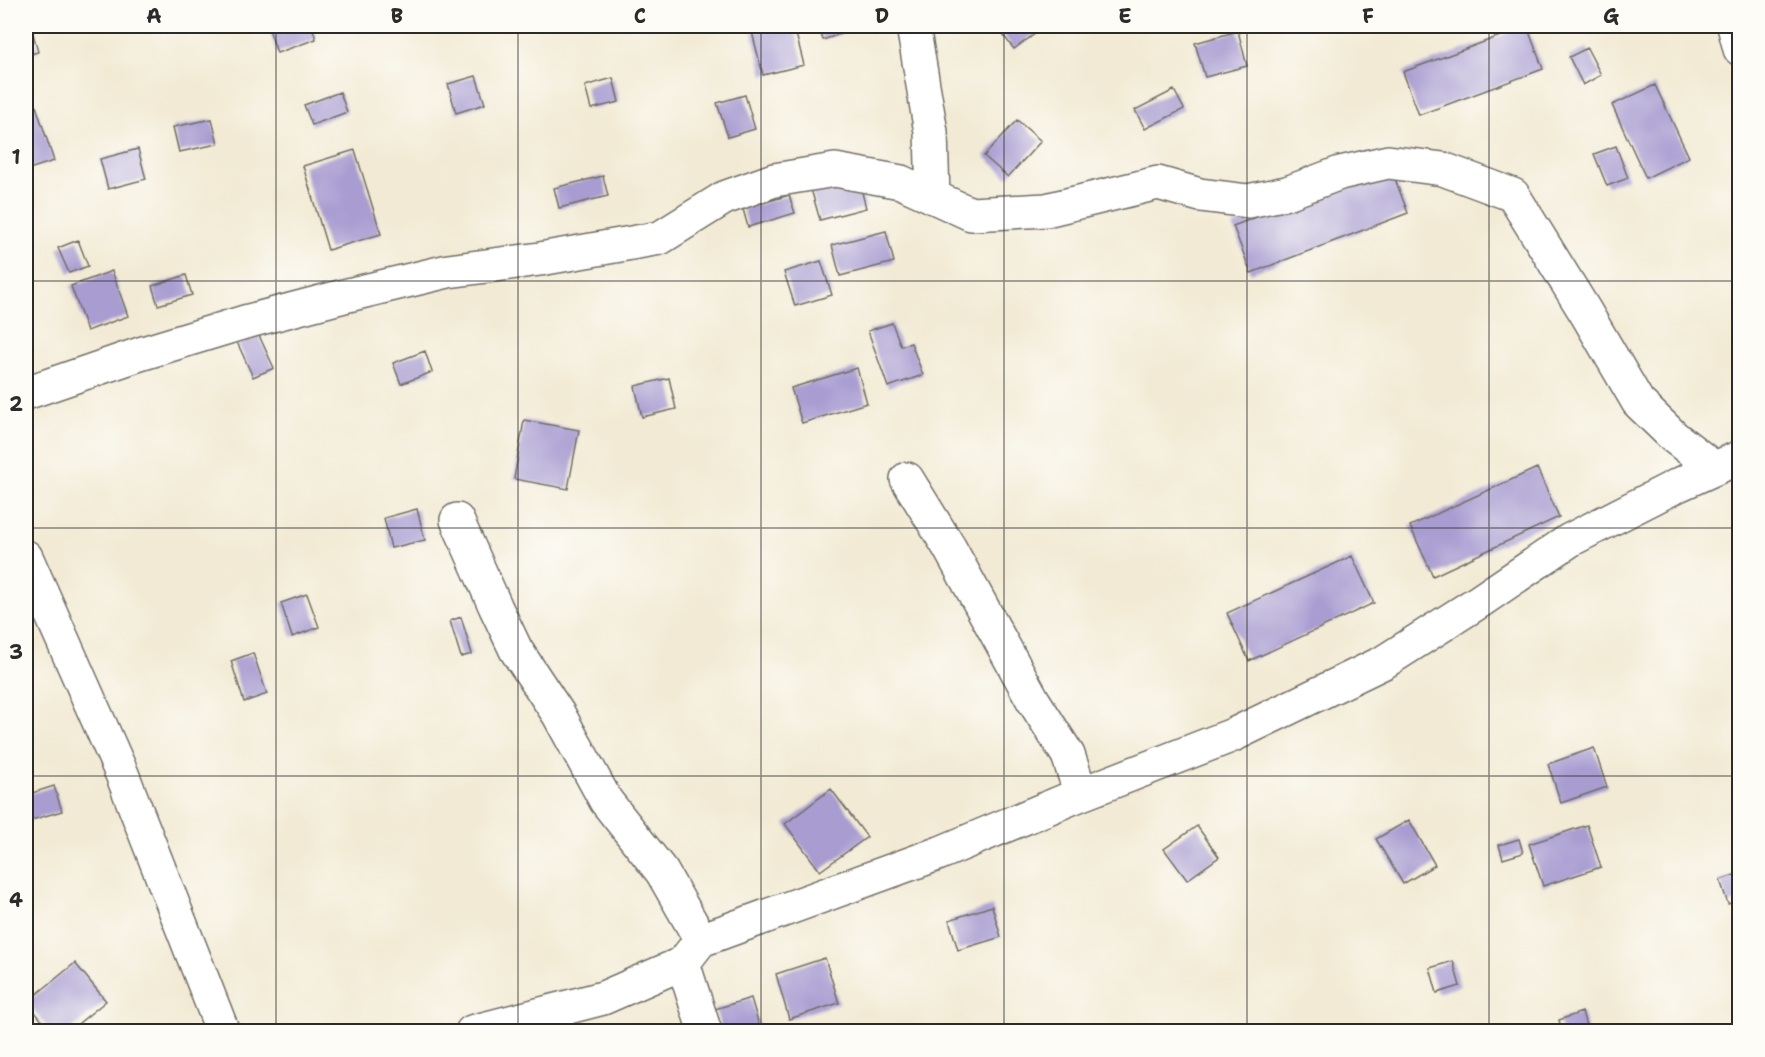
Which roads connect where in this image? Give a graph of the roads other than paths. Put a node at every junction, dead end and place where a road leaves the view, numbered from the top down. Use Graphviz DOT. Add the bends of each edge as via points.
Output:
graph roads {
  1 [pos="913,26"];
  2 [pos="1734,26"];
  3 [pos="1740,49"];
  4 [pos="933,197"];
  5 [pos="26,393"];
  6 [pos="1727,462"];
  7 [pos="907,479"];
  8 [pos="457,520"];
  9 [pos="26,557"];
  10 [pos="1081,794"];
  11 [pos="692,952"];
  12 [pos="223,1032"];
  13 [pos="472,1032"];
  14 [pos="705,1032"];
  1 -- 4 [label="street" via="931,132"];
  2 -- 3 [label="street"];
  4 -- 5 [label="street" via="901,182 836,170 774,180 724,198 660,238 448,271 344,296 140,354"];
  4 -- 6 [label="street" via="971,214 1046,210 1158,183 1200,195 1248,201 1388,162 1443,169 1513,195 1638,402 1674,437"];
  6 -- 10 [label="street" via="1570,540 1384,662 1233,735"];
  7 -- 10 [label="street" via="1068,755"];
  8 -- 11 [label="street" via="516,650 559,715 606,801 662,872"];
  9 -- 12 [label="street" via="122,774"];
  10 -- 11 [label="street"];
  11 -- 13 [label="street" via="603,998"];
  11 -- 14 [label="street"];
}
